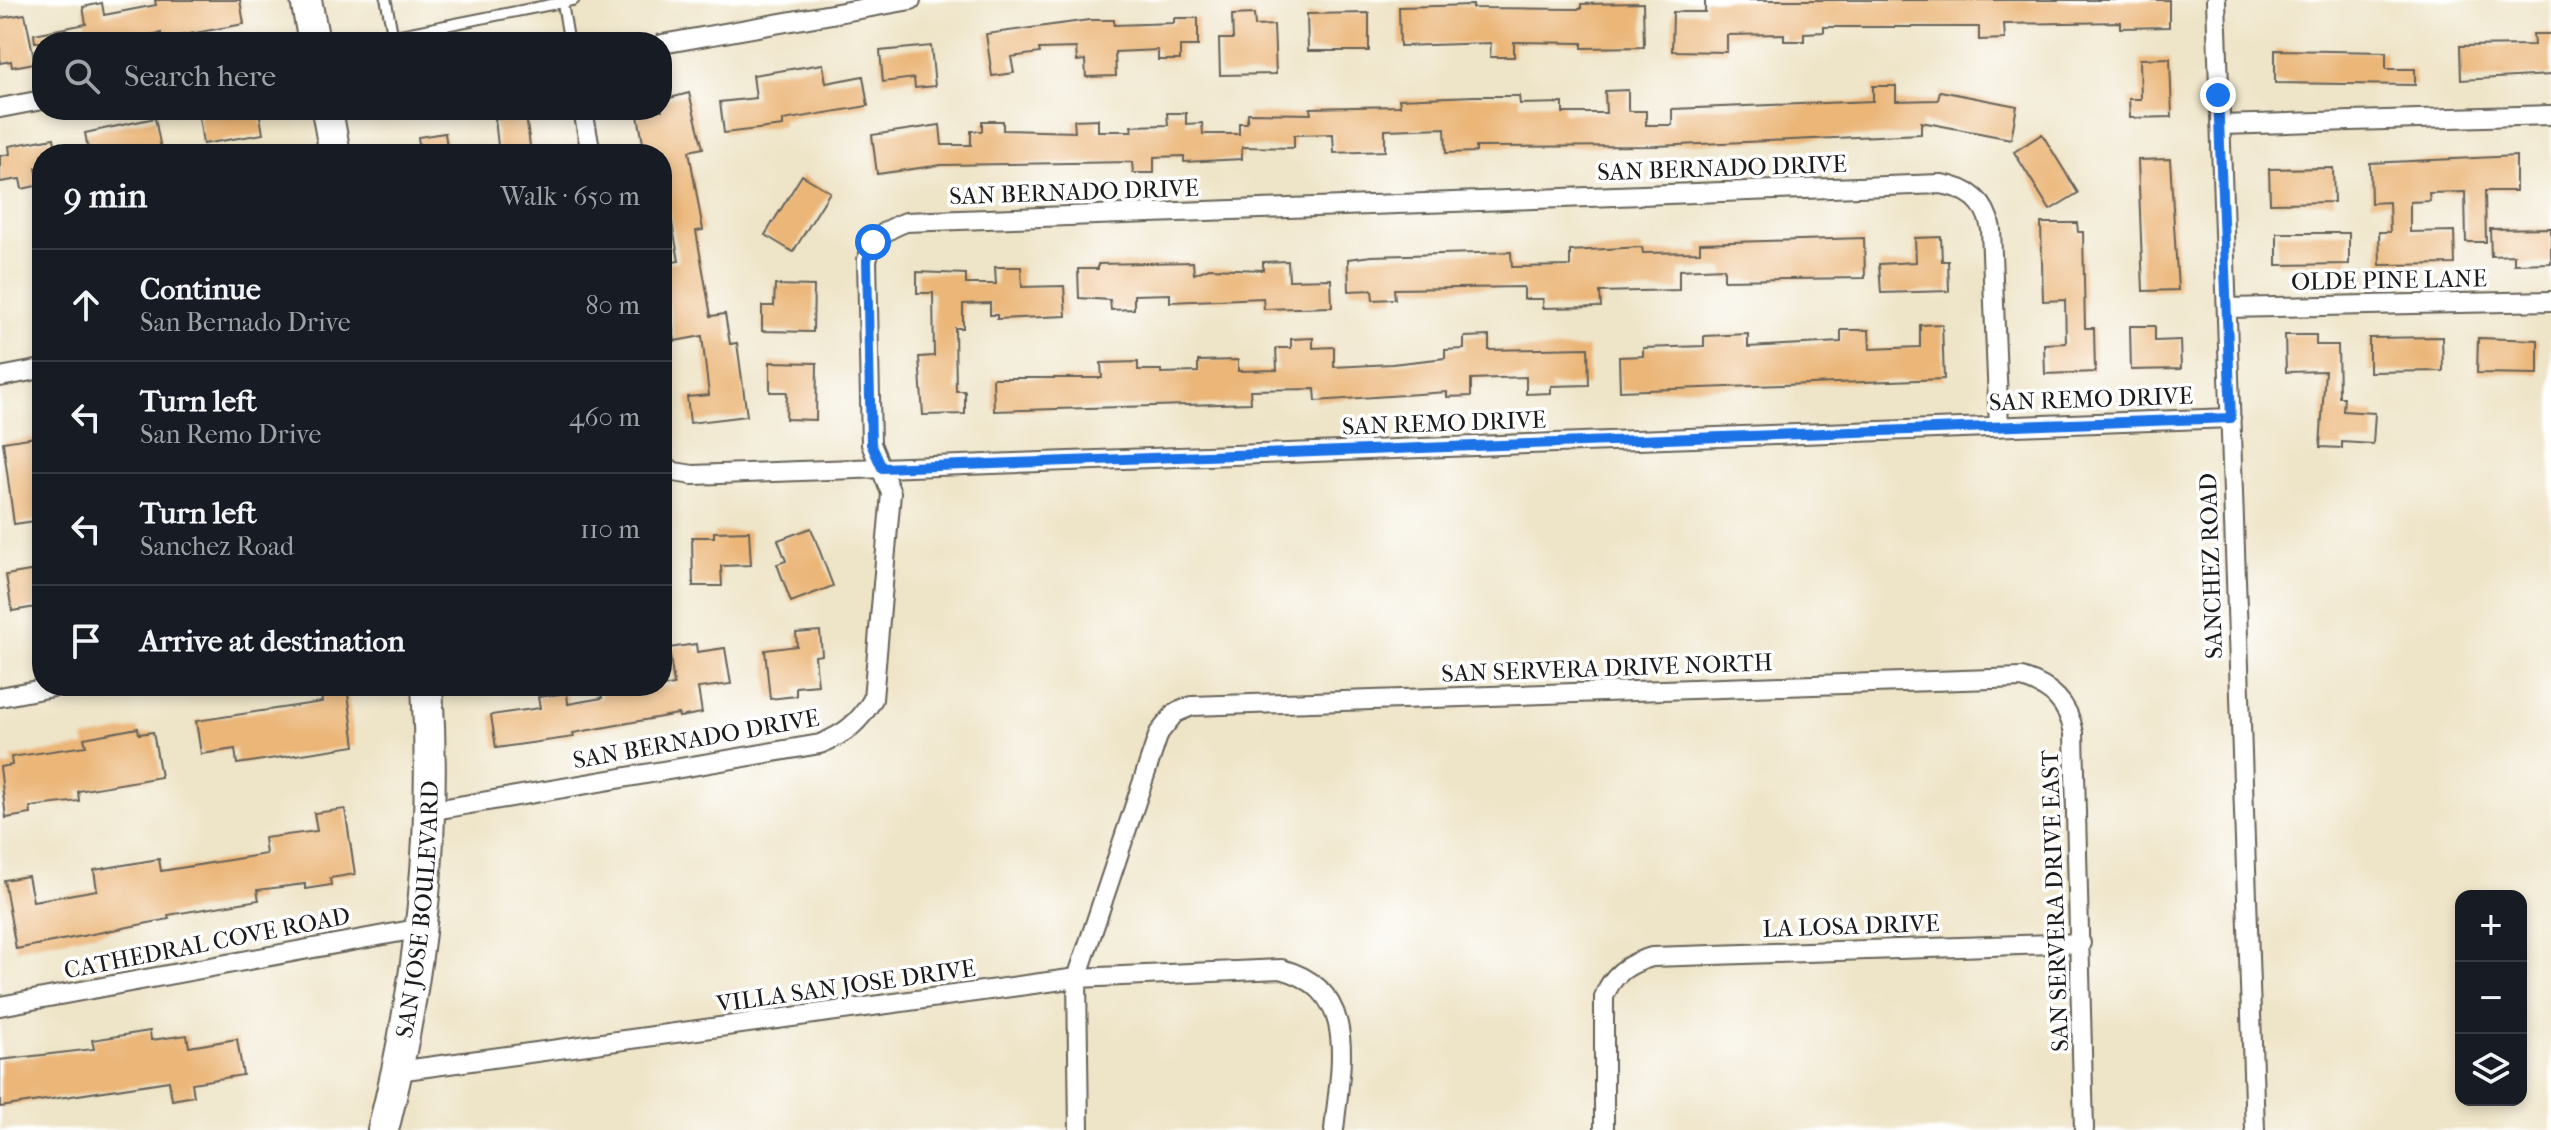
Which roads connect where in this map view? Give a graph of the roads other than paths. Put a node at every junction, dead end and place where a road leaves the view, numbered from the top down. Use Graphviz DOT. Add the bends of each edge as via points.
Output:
graph roads {
  1 [pos="306,0"];
  2 [pos="386,0"];
  3 [pos="574,0"];
  4 [pos="911,0"];
  5 [pos="2216,0"];
  6 [pos="562,1"];
  7 [pos="312,32"];
  8 [pos="392,32"];
  9 [pos="412,32"];
  10 [pos="567,32"];
  11 [pos="672,42"];
  12 [pos="32,102"];
  13 [pos="0,108"];
  14 [pos="2551,115"];
  15 [pos="329,120"];
  16 [pos="585,120"];
  17 [pos="2220,125"];
  18 [pos="333,144"];
  19 [pos="589,144"];
  20 [pos="2551,301"];
  21 [pos="2228,308"];
  22 [pos="32,371"];
  23 [pos="0,377"];
  24 [pos="2231,418"];
  25 [pos="1999,427"];
  26 [pos="882,468"];
  27 [pos="672,470"];
  28 [pos="2040,683"];
  29 [pos="32,691"];
  30 [pos="427,696"];
  31 [pos="0,697"];
  32 [pos="429,811"];
  33 [pos="422,928"];
  34 [pos="2081,943"];
  35 [pos="1077,978"];
  36 [pos="0,1006"];
  37 [pos="398,1071"];
  38 [pos="383,1130"];
  39 [pos="1079,1130"];
  40 [pos="1334,1130"];
  41 [pos="1604,1130"];
  42 [pos="2084,1130"];
  43 [pos="2255,1130"];
  1 -- 7 [label="main road"];
  2 -- 8 [label="lane"];
  3 -- 6 [label="lane"];
  4 -- 11 [label="street"];
  5 -- 17 [label="street, SANCHEZ ROAD"];
  6 -- 9 [label="lane"];
  6 -- 10 [label="lane"];
  12 -- 13 [label="street"];
  14 -- 17 [label="street"];
  15 -- 18 [label="main road"];
  16 -- 19 [label="street"];
  17 -- 21 [label="street, SANCHEZ ROAD"];
  20 -- 21 [label="street, OLDE PINE LANE"];
  21 -- 24 [label="street, SANCHEZ ROAD"];
  22 -- 23 [label="street"];
  24 -- 25 [label="street, SAN REMO DRIVE"];
  24 -- 43 [label="street, SANCHEZ ROAD"];
  25 -- 26 [label="street, SAN REMO DRIVE"];
  25 -- 26 [label="street, SAN BERNADO DRIVE" via="1988,213 1959,187 1925,184 906,222 888,228 873,242 867,260 871,444"];
  26 -- 27 [label="street, SAN REMO DRIVE" via="693,475"];
  26 -- 32 [label="street, SAN BERNADO DRIVE" via="891,493 873,699 844,734 820,744"];
  28 -- 34 [label="street, SAN SERVERA DRIVE EAST" via="2061,699 2074,733"];
  28 -- 35 [label="street, SAN SERVERA DRIVE NORTH" via="2022,678 1832,683 1192,706 1175,713 1159,733"];
  29 -- 31 [label="street"];
  30 -- 32 [label="main road, SAN JOSE BOULEVARD"];
  32 -- 33 [label="main road, SAN JOSE BOULEVARD"];
  33 -- 36 [label="street, CATHEDRAL COVE ROAD"];
  33 -- 37 [label="main road, SAN JOSE BOULEVARD"];
  34 -- 41 [label="street, LA LOSA DRIVE" via="1652,957 1624,968 1604,997"];
  34 -- 42 [label="street, SAN SERVERA DRIVE EAST"];
  35 -- 37 [label="street, VILLA SAN JOSE DRIVE"];
  35 -- 39 [label="street"];
  35 -- 40 [label="street, VILLA SAN JOSE DRIVE" via="1281,969 1301,974 1326,994 1338,1017"];
  37 -- 38 [label="main road, SAN JOSE BOULEVARD"];
}
